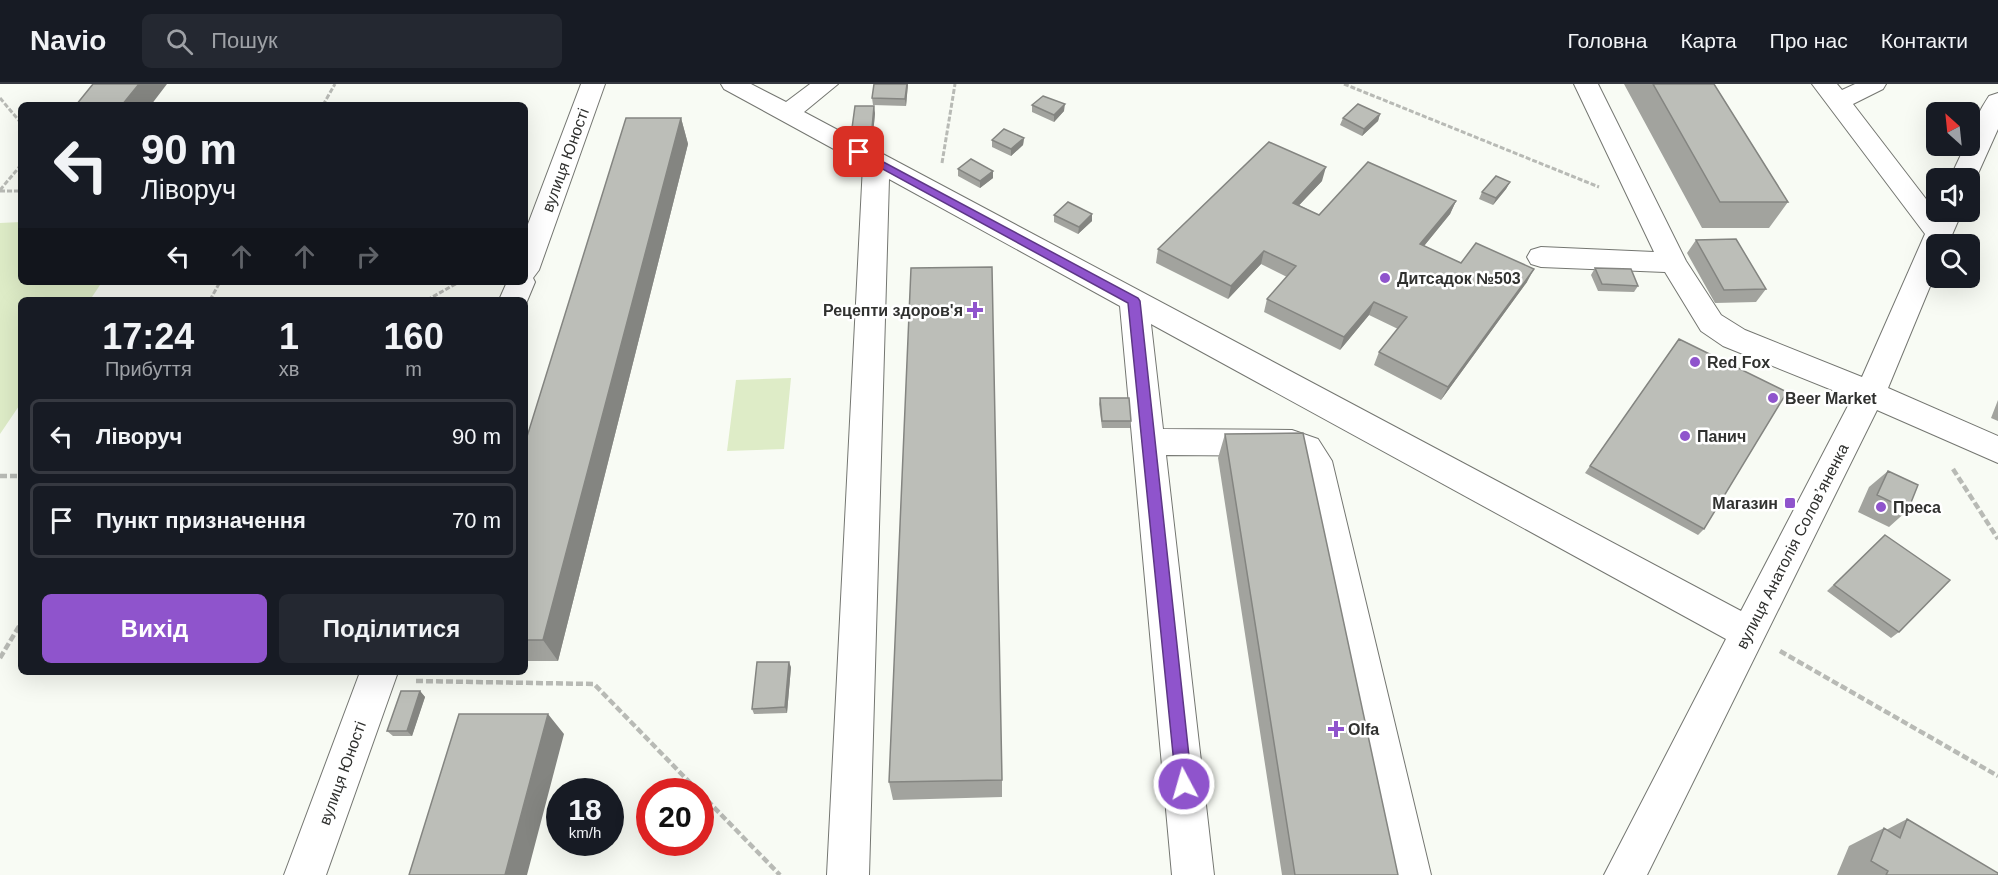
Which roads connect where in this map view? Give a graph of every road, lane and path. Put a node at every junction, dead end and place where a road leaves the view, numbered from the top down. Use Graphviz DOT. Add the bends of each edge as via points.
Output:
graph roads {
  1 [pos="335,84"];
  2 [pos="593,84"];
  3 [pos="733,84"];
  4 [pos="826,84"];
  5 [pos="955,84"];
  6 [pos="1344,84"];
  7 [pos="1586,84"];
  8 [pos="1874,84"];
  9 [pos="1831,93"];
  10 [pos="0,98"];
  11 [pos="1998,101"];
  12 [pos="325,102"];
  13 [pos="787,113"];
  14 [pos="18,119"];
  15 [pos="876,162"];
  16 [pos="1968,168"];
  17 [pos="18,169"];
  18 [pos="0,191"];
  19 [pos="18,191"];
  20 [pos="937,195"];
  21 [pos="1926,201"];
  22 [pos="1646,206"];
  23 [pos="1944,222"];
  24 [pos="1541,256"];
  25 [pos="528,262"];
  26 [pos="1673,263"];
  27 [pos="454,285"];
  28 [pos="432,297"];
  29 [pos="1134,301"];
  30 [pos="1870,393"];
  31 [pos="1918,415"];
  32 [pos="1149,442"];
  33 [pos="1998,450"];
  34 [pos="0,476"];
  35 [pos="18,476"];
  36 [pos="1998,539"];
  37 [pos="18,628"];
  38 [pos="1748,633"];
  39 [pos="0,658"];
  40 [pos="377,675"];
  41 [pos="1998,776"];
  42 [pos="685,778"];
  43 [pos="714,807"];
  44 [pos="305,875"];
  45 [pos="780,875"];
  46 [pos="848,875"];
  47 [pos="1193,875"];
  48 [pos="1410,875"];
  49 [pos="1625,875"];
  1 -- 12 [label="path"];
  2 -- 25 [label="street, вулиця Юності"];
  3 -- 13 [label="street"];
  4 -- 13 [label="street"];
  5 -- 20 [label="path"];
  6 -- 22 [label="path"];
  7 -- 22 [label="street"];
  8 -- 9 [label="street"];
  9 -- 21 [label="street"];
  10 -- 14 [label="path"];
  11 -- 16 [label="street"];
  13 -- 15 [label="street"];
  15 -- 20 [label="street"];
  15 -- 46 [label="street"];
  17 -- 18 [label="path"];
  18 -- 19 [label="path"];
  20 -- 29 [label="street"];
  22 -- 26 [label="street"];
  23 -- 30 [label="street, вулиця Анатолія Соловʼяненка"];
  24 -- 26 [label="street"];
  26 -- 30 [label="street" via="1703,314 1722,333"];
  27 -- 28 [label="path"];
  29 -- 32 [label="street"];
  29 -- 38 [label="street"];
  30 -- 31 [label="street"];
  30 -- 38 [label="street, вулиця Анатолія Соловʼяненка"];
  31 -- 33 [label="street"];
  31 -- 36 [label="path"];
  32 -- 47 [label="street"];
  32 -- 48 [label="street" via="1292,442 1312,452"];
  34 -- 35 [label="path"];
  37 -- 39 [label="path"];
  38 -- 41 [label="path"];
  38 -- 49 [label="street, вулиця Анатолія Соловʼяненка"];
  40 -- 42 [label="path" via="452,683 594,684"];
  40 -- 44 [label="street, вулиця Юності"];
  43 -- 45 [label="path"];
}
